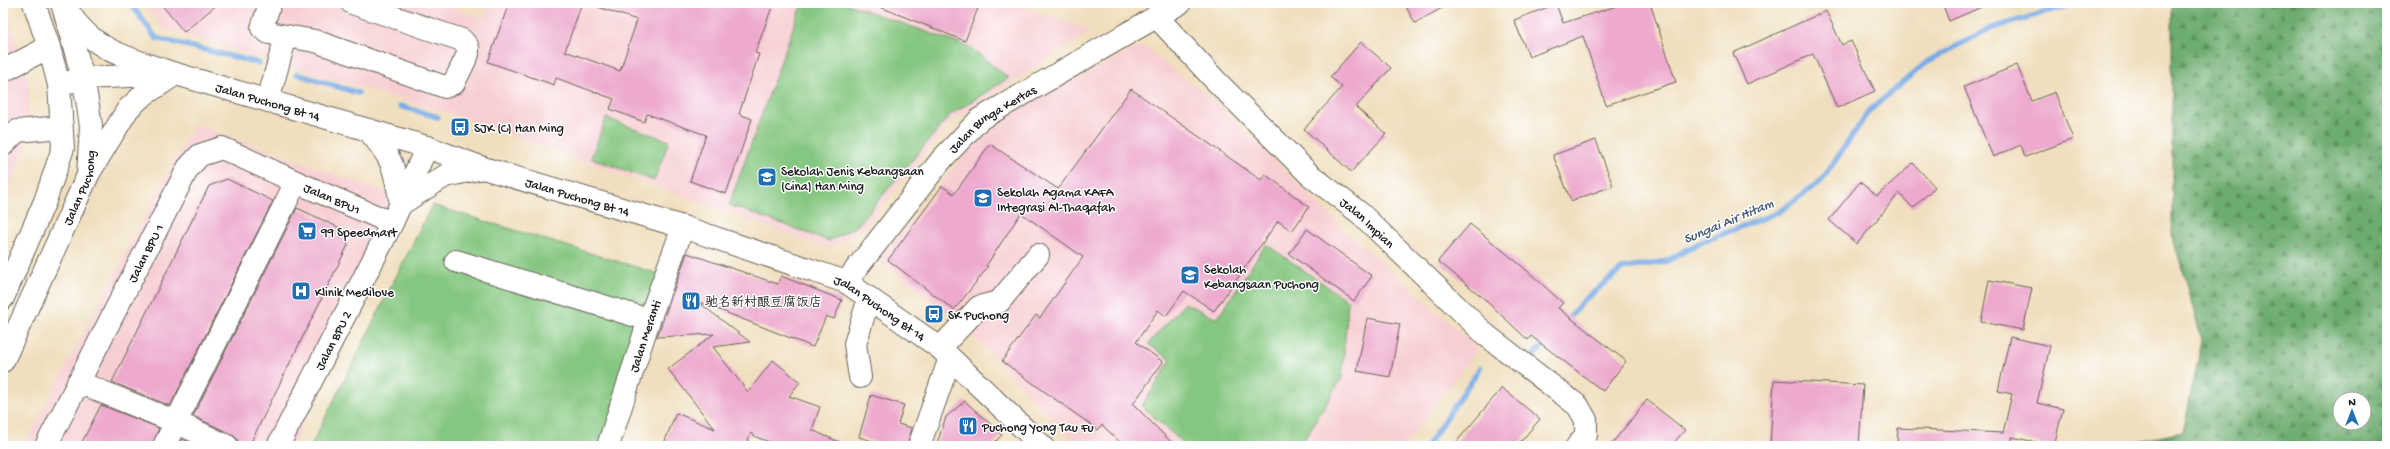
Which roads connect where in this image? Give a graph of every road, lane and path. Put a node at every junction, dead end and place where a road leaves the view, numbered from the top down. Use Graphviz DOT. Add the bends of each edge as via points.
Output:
graph roads {
  1 [pos="34,3"];
  2 [pos="63,3"];
  3 [pos="270,3"];
  4 [pos="352,3"];
  5 [pos="1180,3"];
  6 [pos="1156,16"];
  7 [pos="286,36"];
  8 [pos="49,47"];
  9 [pos="3,71"];
  10 [pos="176,74"];
  11 [pos="83,78"];
  12 [pos="59,85"];
  13 [pos="268,100"];
  14 [pos="62,127"];
  15 [pos="368,130"];
  16 [pos="3,145"];
  17 [pos="426,148"];
  18 [pos="483,168"];
  19 [pos="88,175"];
  20 [pos="296,182"];
  21 [pos="396,214"];
  22 [pos="683,227"];
  23 [pos="1038,255"];
  24 [pos="456,261"];
  25 [pos="846,282"];
  26 [pos="3,298"];
  27 [pos="869,298"];
  28 [pos="649,320"];
  29 [pos="945,353"];
  30 [pos="3,361"];
  31 [pos="860,377"];
  32 [pos="78,382"];
  33 [pos="176,422"];
  34 [pos="46,446"];
  35 [pos="164,446"];
  36 [pos="227,446"];
  37 [pos="278,446"];
  38 [pos="608,446"];
  39 [pos="919,446"];
  40 [pos="1042,446"];
  41 [pos="1577,446"];
  1 -- 8 [label="street, Jalan Puchong"];
  2 -- 10 [label="street" via="78,27 99,46"];
  2 -- 11 [label="street, Jalan Puchong"];
  3 -- 7 [label="street" via="262,28 268,33"];
  4 -- 7 [label="street" via="462,40 468,46 468,54 454,83 445,87 315,41"];
  5 -- 6 [label="street, Jalan Bunga Kertas"];
  6 -- 25 [label="street, Jalan Bunga Kertas" via="980,119 942,159"];
  6 -- 41 [label="street, Jalan Impian" via="1215,80 1310,175 1361,214 1486,335 1578,406 1586,420 1586,435"];
  7 -- 13 [label="street"];
  8 -- 9 [label="street"];
  8 -- 12 [label="street, Jalan Puchong"];
  10 -- 11 [label="street, Jalan Puchong Bt 14"];
  10 -- 13 [label="street, Jalan Puchong Bt 14"];
  10 -- 19 [label="street" via="142,96 128,109"];
  11 -- 12 [label="street, Jalan Puchong Bt 14"];
  11 -- 19 [label="street, Jalan Puchong" via="91,126"];
  12 -- 14 [label="street, Jalan Puchong"];
  13 -- 15 [label="street, Jalan Puchong Bt 14"];
  14 -- 16 [label="street" via="17,131"];
  14 -- 26 [label="street, Jalan Puchong" via="63,148 46,201"];
  15 -- 17 [label="street, Jalan Puchong Bt 14"];
  15 -- 21 [label="street" via="388,153 394,166"];
  17 -- 18 [label="street, Jalan Puchong Bt 14"];
  17 -- 21 [label="street, Jalan BPU 2"];
  18 -- 21 [label="street" via="445,176"];
  18 -- 22 [label="street, Jalan Puchong Bt 14"];
  19 -- 30 [label="street, Jalan Puchong"];
  20 -- 21 [label="street, Jalan BPU1"];
  20 -- 32 [label="street, Jalan BPU 1" via="222,148 200,155 188,168"];
  20 -- 33 [label="street"];
  21 -- 37 [label="street, Jalan BPU 2"];
  22 -- 25 [label="street, Jalan Puchong Bt 14"];
  22 -- 28 [label="street, Jalan Meranti"];
  23 -- 29 [label="street" via="999,302 979,307"];
  24 -- 28 [label="street"];
  25 -- 27 [label="street, Jalan Puchong Bt 14"];
  27 -- 29 [label="street, Jalan Puchong Bt 14"];
  27 -- 31 [label="street" via="855,344"];
  28 -- 38 [label="street, Jalan Meranti"];
  29 -- 39 [label="street"];
  29 -- 40 [label="street, Jalan Puchong Bt 14"];
  32 -- 33 [label="street"];
  32 -- 34 [label="street, Jalan BPU 1"];
  33 -- 35 [label="street"];
  33 -- 36 [label="street"];
}
